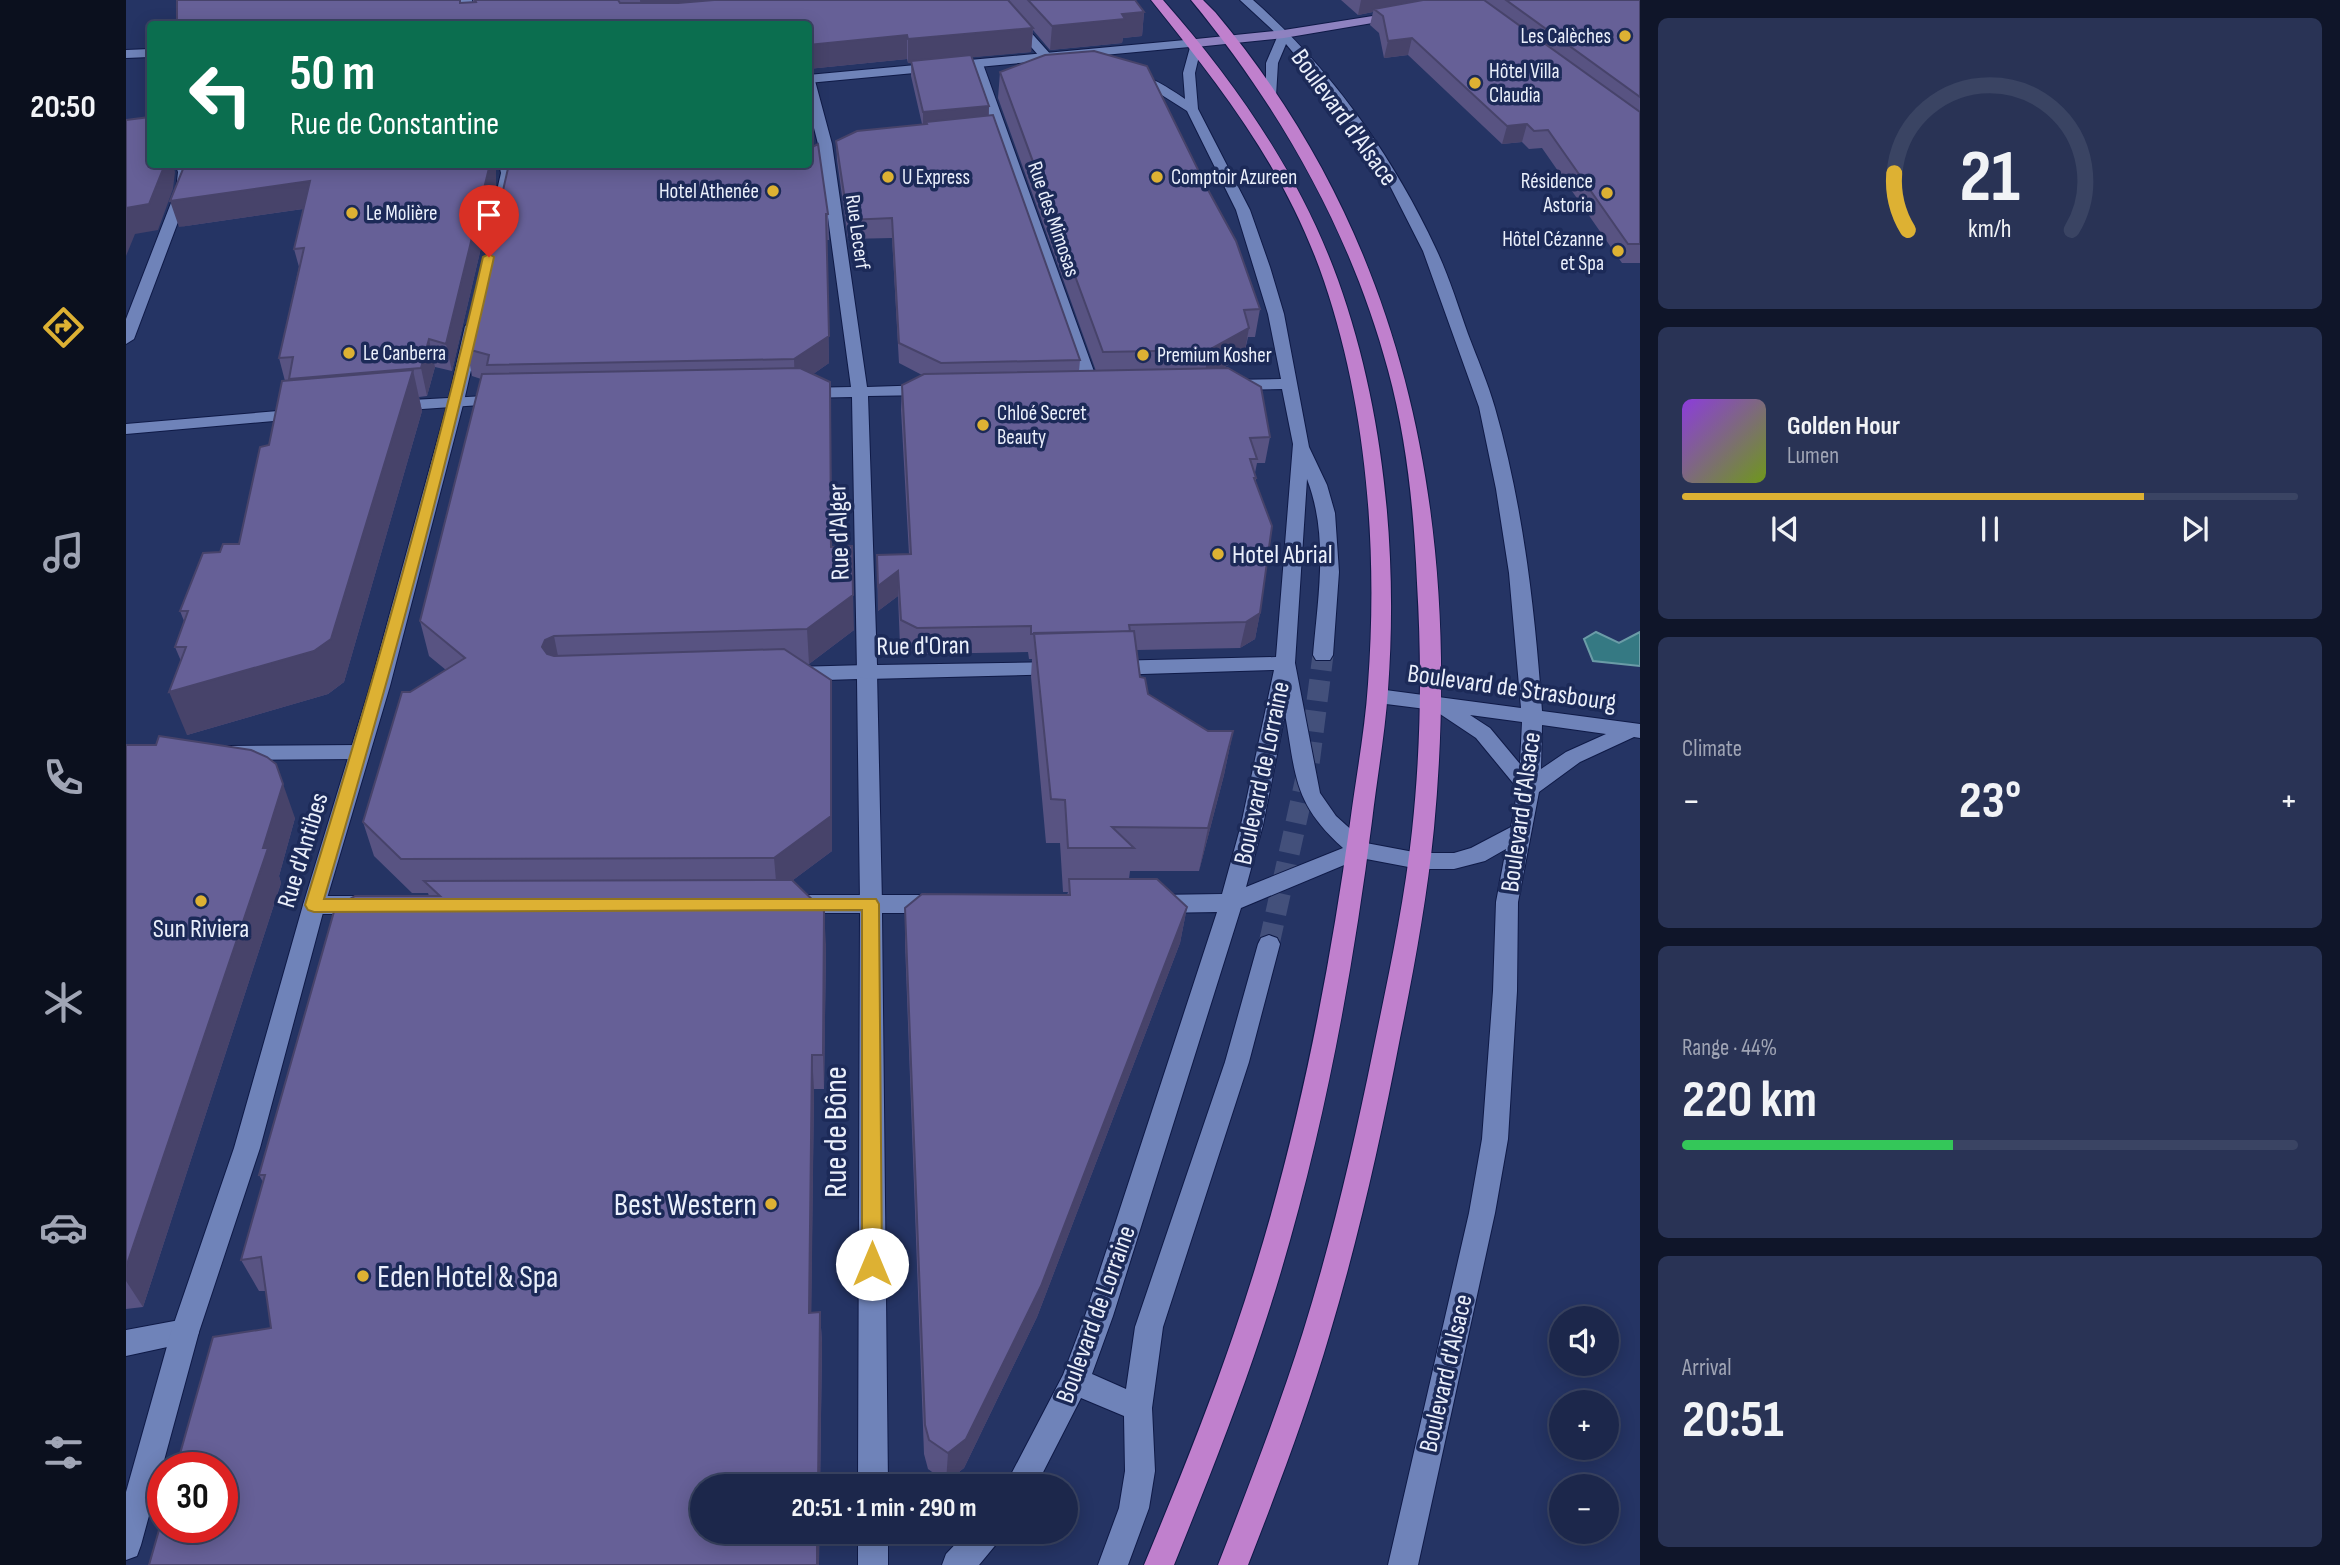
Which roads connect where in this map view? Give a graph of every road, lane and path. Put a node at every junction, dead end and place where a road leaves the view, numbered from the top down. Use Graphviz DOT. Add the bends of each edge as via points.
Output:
graph roads {
  1 [pos="466,0"];
  2 [pos="996,0"];
  3 [pos="1157,0"];
  4 [pos="1197,0"];
  5 [pos="1246,0"];
  6 [pos="1415,13"];
  7 [pos="471,21"];
  8 [pos="1284,34"];
  9 [pos="1233,40"];
  10 [pos="1196,43"];
  11 [pos="147,53"];
  12 [pos="126,54"];
  13 [pos="1047,57"];
  14 [pos="977,64"];
  15 [pos="1058,70"];
  16 [pos="1119,74"];
  17 [pos="812,78"];
  18 [pos="812,87"];
  19 [pos="1270,96"];
  20 [pos="1192,109"];
  21 [pos="830,143"];
  22 [pos="812,145"];
  23 [pos="184,168"];
  24 [pos="511,170"];
  25 [pos="497,223"];
  26 [pos="141,299"];
  27 [pos="479,301"];
  28 [pos="126,306"];
  29 [pos="126,339"];
  30 [pos="1290,384"];
  31 [pos="1213,385"];
  32 [pos="1092,388"];
  33 [pos="945,390"];
  34 [pos="860,391"];
  35 [pos="792,393"];
  36 [pos="519,400"];
  37 [pos="456,401"];
  38 [pos="372,408"];
  39 [pos="317,413"];
  40 [pos="126,429"];
  41 [pos="1301,444"];
  42 [pos="1323,655"];
  43 [pos="1285,663"];
  44 [pos="867,672"];
  45 [pos="770,675"];
  46 [pos="1378,696"];
  47 [pos="1430,702"];
  48 [pos="1532,715"];
  49 [pos="1636,730"];
  50 [pos="215,752"];
  51 [pos="360,752"];
  52 [pos="1528,788"];
  53 [pos="1518,833"];
  54 [pos="1360,850"];
  55 [pos="1419,861"];
  56 [pos="1231,903"];
  57 [pos="761,904"];
  58 [pos="870,904"];
  59 [pos="962,904"];
  60 [pos="1136,904"];
  61 [pos="314,905"];
  62 [pos="389,905"];
  63 [pos="1269,944"];
  64 [pos="185,1332"];
  65 [pos="126,1343"];
  66 [pos="1075,1381"];
  67 [pos="1138,1408"];
  68 [pos="873,1474"];
  69 [pos="1026,1474"];
  70 [pos="873,1544"];
  71 [pos="977,1544"];
  72 [pos="126,1545"];
  73 [pos="873,1565"];
  74 [pos="957,1565"];
  75 [pos="1113,1565"];
  76 [pos="1159,1565"];
  77 [pos="1233,1565"];
  78 [pos="1403,1565"];
  1 -- 7 [label="street"];
  2 -- 13 [label="street"];
  3 -- 10 [label="highway"];
  4 -- 9 [label="highway"];
  5 -- 8 [label="street, Boulevard d'Alsace"];
  6 -- 8 [label="main road"];
  8 -- 9 [label="main road"];
  8 -- 19 [label="street" via="1272,63"];
  8 -- 48 [label="street, Boulevard d'Alsace" via="1340,101 1395,184 1430,251 1483,394 1518,573"];
  9 -- 10 [label="main road"];
  9 -- 19 [label="highway"];
  10 -- 13 [label="street"];
  10 -- 20 [label="street, Boulevard de Lorraine" via="1189,73"];
  10 -- 46 [label="highway" via="1249,119 1282,177 1314,241 1343,317 1364,404 1377,503"];
  11 -- 12 [label="street"];
  13 -- 14 [label="street"];
  13 -- 15 [label="street"];
  14 -- 17 [label="street"];
  14 -- 32 [label="street, Rue des Mimosas" via="993,92 994,128"];
  16 -- 20 [label="street" via="1152,84"];
  18 -- 21 [label="street, Rue Lecerf"];
  19 -- 47 [label="highway" via="1347,232 1382,323 1398,383 1415,455 1424,526"];
  20 -- 30 [label="street, Boulevard de Lorraine" via="1243,210 1276,314"];
  21 -- 22 [label="street"];
  21 -- 34 [label="street, Rue Lecerf"];
  23 -- 26 [label="street" via="183,190"];
  24 -- 25 [label="street"];
  26 -- 28 [label="street"];
  26 -- 29 [label="street"];
  27 -- 37 [label="street, Rue d'Antibes"];
  30 -- 31 [label="street"];
  30 -- 41 [label="street, Boulevard de Lorraine"];
  33 -- 34 [label="street"];
  34 -- 35 [label="street"];
  34 -- 44 [label="street, Rue d'Alger"];
  36 -- 37 [label="street"];
  37 -- 38 [label="street"];
  37 -- 51 [label="street, Rue d'Antibes"];
  39 -- 40 [label="street"];
  41 -- 42 [label="street" via="1329,523"];
  41 -- 43 [label="street, Boulevard de Lorraine"];
  43 -- 44 [label="street, Rue d'Oran"];
  43 -- 54 [label="street" via="1310,794 1328,822"];
  43 -- 56 [label="street, Boulevard de Lorraine"];
  44 -- 45 [label="street, Rue d'Oran"];
  44 -- 58 [label="street, Rue d'Alger"];
  46 -- 47 [label="street, Boulevard de Strasbourg"];
  46 -- 54 [label="highway"];
  47 -- 48 [label="street, Boulevard de Strasbourg"];
  47 -- 52 [label="street" via="1483,733"];
  47 -- 55 [label="highway"];
  48 -- 49 [label="street, Boulevard de Strasbourg"];
  48 -- 52 [label="street, Boulevard d'Alsace"];
  49 -- 52 [label="street" via="1573,757"];
  50 -- 51 [label="street"];
  51 -- 61 [label="street, Rue d'Antibes"];
  52 -- 53 [label="street, Boulevard d'Alsace"];
  53 -- 55 [label="street" via="1477,855 1454,861"];
  53 -- 78 [label="street, Boulevard d'Alsace" via="1507,902 1495,1139"];
  54 -- 55 [label="street"];
  54 -- 56 [label="street"];
  54 -- 76 [label="highway" via="1319,1071 1285,1211 1224,1403"];
  55 -- 77 [label="highway" via="1371,1125 1345,1233 1280,1444"];
  56 -- 60 [label="street"];
  56 -- 66 [label="street, Boulevard de Lorraine"];
  57 -- 58 [label="street"];
  58 -- 59 [label="street"];
  58 -- 68 [label="street, Rue de Bône"];
  61 -- 62 [label="street"];
  61 -- 64 [label="street, Rue d'Antibes" via="247,1148"];
  63 -- 67 [label="street" via="1237,1062 1149,1327"];
  64 -- 65 [label="street"];
  64 -- 72 [label="street, Rue d'Antibes"];
  66 -- 67 [label="street"];
  66 -- 69 [label="street, Boulevard de Lorraine"];
  67 -- 75 [label="street" via="1137,1492"];
  70 -- 73 [label="street"];
  71 -- 74 [label="street"];
}
